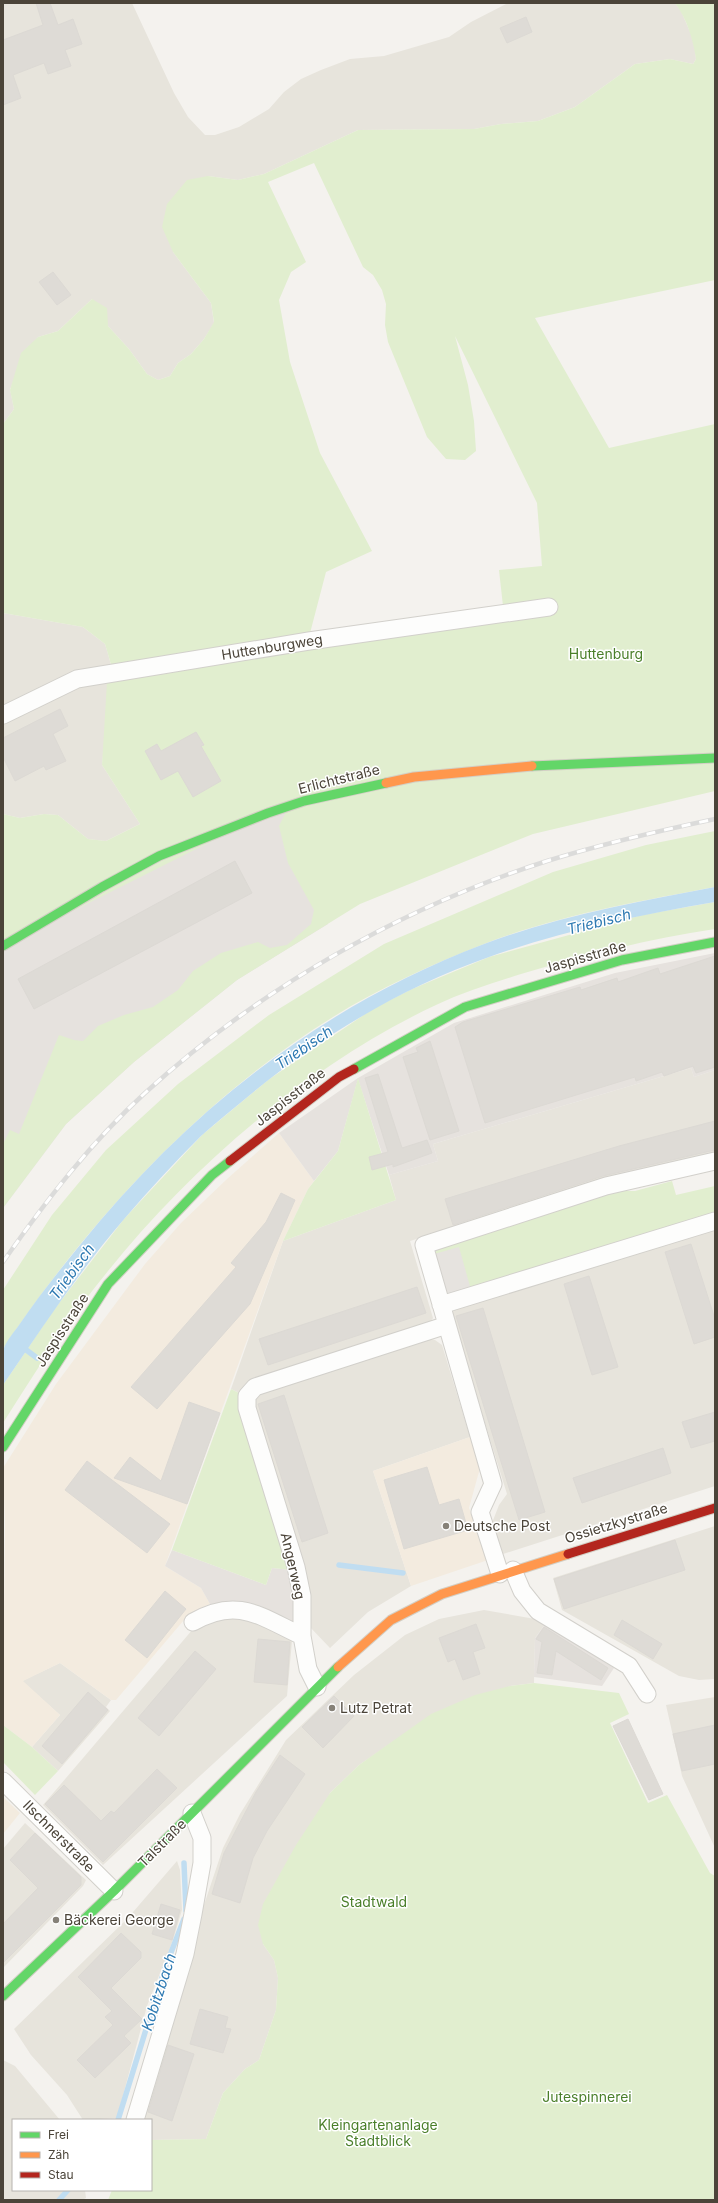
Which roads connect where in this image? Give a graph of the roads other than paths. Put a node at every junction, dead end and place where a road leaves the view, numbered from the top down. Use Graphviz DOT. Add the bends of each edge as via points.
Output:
graph roads {
  1 [pos="549,607"];
  2 [pos="3,715"];
  3 [pos="715,758"];
  4 [pos="715,942"];
  5 [pos="3,946"];
  6 [pos="715,1161"];
  7 [pos="715,1221"];
  8 [pos="441,1305"];
  9 [pos="447,1325"];
  10 [pos="3,1447"];
  11 [pos="715,1508"];
  12 [pos="507,1572"];
  13 [pos="412,1607"];
  14 [pos="193,1622"];
  15 [pos="302,1636"];
  16 [pos="317,1687"];
  17 [pos="647,1694"];
  18 [pos="3,1780"];
  19 [pos="192,1812"];
  20 [pos="114,1891"];
  21 [pos="3,1996"];
  22 [pos="135,2119"];
  1 -- 2 [label="street, Huttenburgweg" via="309,641 77,679"];
  3 -- 5 [label="street, Erlichtstraße" via="546,765 414,777 304,802 268,813 159,856"];
  4 -- 10 [label="street, Jaspisstraße" via="622,960 465,1007 339,1077 212,1175 108,1284"];
  6 -- 8 [label="street" via="606,1186 424,1245"];
  7 -- 8 [label="street"];
  8 -- 9 [label="street"];
  9 -- 12 [label="street" via="493,1484 480,1512"];
  9 -- 15 [label="street, Angerweg" via="255,1387 247,1396 247,1408 296,1567 302,1596"];
  11 -- 12 [label="street, Ossietzkystraße"];
  12 -- 13 [label="street, Ossietzkystraße"];
  12 -- 17 [label="street" via="538,1611 629,1666"];
  13 -- 16 [label="street, Talstraße" via="370,1636"];
  14 -- 15 [label="street" via="206,1614 236,1608"];
  15 -- 16 [label="street" via="308,1669"];
  16 -- 19 [label="street, Talstraße"];
  18 -- 20 [label="street, Ilschnerstraße"];
  19 -- 20 [label="street, Talstraße"];
  19 -- 22 [label="street" via="202,1838 202,1863 194,1914 185,1954"];
  20 -- 21 [label="street, Talstraße"];
}
